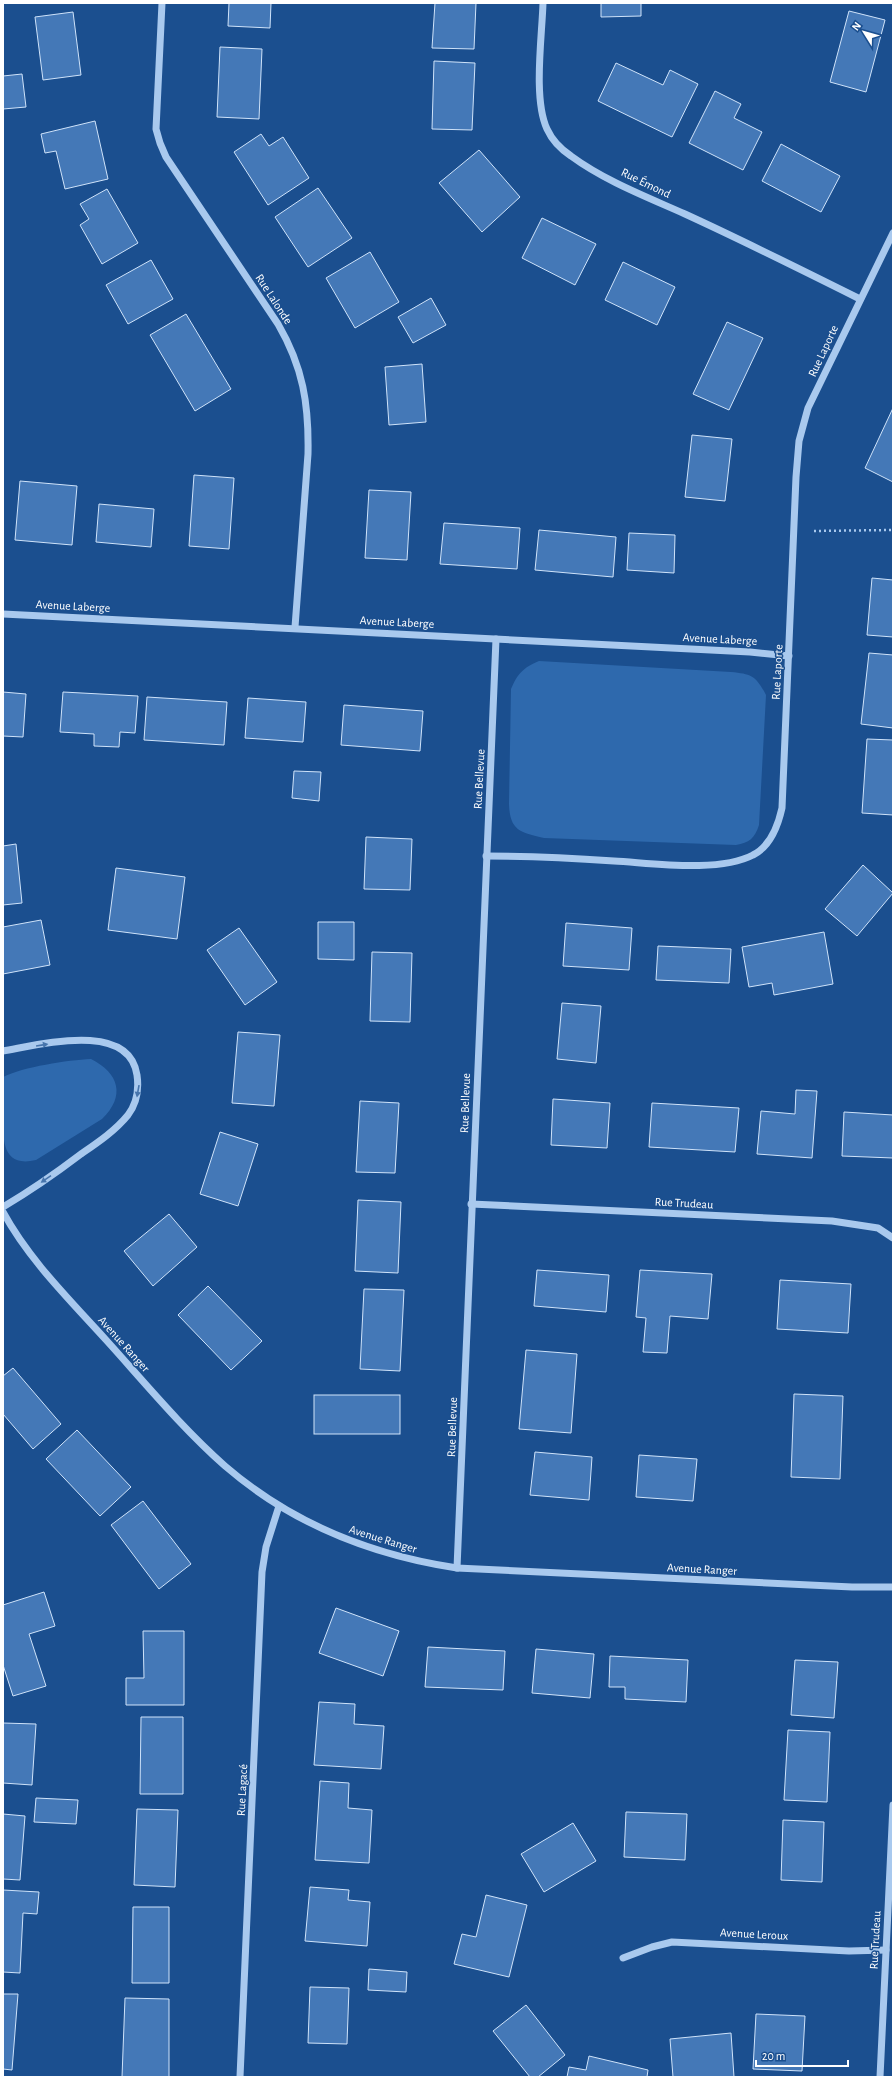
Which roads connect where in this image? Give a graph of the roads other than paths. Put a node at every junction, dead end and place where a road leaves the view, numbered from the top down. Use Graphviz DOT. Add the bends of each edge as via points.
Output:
graph roads {
  1 [pos="162,3"];
  2 [pos="543,3"];
  3 [pos="893,233"];
  4 [pos="860,299"];
  5 [pos="3,614"];
  6 [pos="295,628"];
  7 [pos="496,639"];
  8 [pos="789,656"];
  9 [pos="486,856"];
  10 [pos="3,1051"];
  11 [pos="471,1204"];
  12 [pos="3,1207"];
  13 [pos="3,1212"];
  14 [pos="893,1238"];
  15 [pos="279,1506"];
  16 [pos="457,1568"];
  17 [pos="893,1587"];
  18 [pos="893,1805"];
  19 [pos="886,1950"];
  20 [pos="623,1958"];
  21 [pos="240,2077"];
  22 [pos="880,2077"];
  1 -- 6 [label="street, Rue Lalonde" via="156,129 160,144 186,188 278,324 303,380 309,427"];
  2 -- 4 [label="street, Rue Émond" via="540,79 543,117 553,139 570,156"];
  3 -- 4 [label="street, Rue Laporte"];
  4 -- 8 [label="street, Rue Laporte" via="808,408 799,441"];
  5 -- 6 [label="street, Avenue Laberge"];
  6 -- 7 [label="street, Avenue Laberge"];
  7 -- 8 [label="street, Avenue Laberge"];
  7 -- 9 [label="street, Rue Bellevue"];
  8 -- 9 [label="street, Rue Laporte" via="782,808 772,836 754,855 728,864 712,865"];
  9 -- 11 [label="street, Rue Bellevue"];
  10 -- 12 [label="street, one-way" via="76,1041 110,1043 130,1056 137,1071 139,1086 135,1103 116,1128"];
  11 -- 14 [label="street, Rue Trudeau" via="832,1221 878,1228"];
  11 -- 16 [label="street, Rue Bellevue"];
  13 -- 15 [label="street, Avenue Ranger" via="18,1237 52,1280 158,1398 225,1465"];
  15 -- 16 [label="street, Avenue Ranger" via="347,1540 398,1557"];
  15 -- 21 [label="street, Rue Lagacé" via="266,1547 262,1572"];
  16 -- 17 [label="street, Avenue Ranger"];
  18 -- 19 [label="street, Rue Trudeau"];
  19 -- 20 [label="street, Avenue Leroux" via="850,1951 672,1942"];
  19 -- 22 [label="street, Rue Trudeau"];
}
